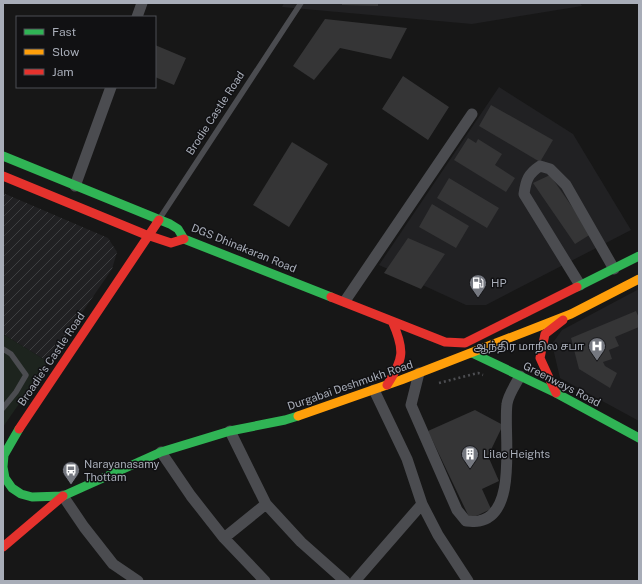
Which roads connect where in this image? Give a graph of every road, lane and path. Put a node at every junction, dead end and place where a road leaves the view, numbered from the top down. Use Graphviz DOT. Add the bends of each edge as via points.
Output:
graph roads {
  1 [pos="142,3"];
  2 [pos="302,3"];
  3 [pos="137,16"];
  4 [pos="111,88"];
  5 [pos="472,114"];
  6 [pos="3,156"];
  7 [pos="3,176"];
  8 [pos="75,186"];
  9 [pos="159,220"];
  10 [pos="149,235"];
  11 [pos="184,239"];
  12 [pos="639,256"];
  13 [pos="614,269"];
  14 [pos="639,279"];
  15 [pos="580,285"];
  16 [pos="345,302"];
  17 [pos="571,314"];
  18 [pos="392,321"];
  19 [pos="3,349"];
  20 [pos="472,353"];
  21 [pos="419,374"];
  22 [pos="520,376"];
  23 [pos="387,385"];
  24 [pos="374,390"];
  25 [pos="556,393"];
  26 [pos="3,408"];
  27 [pos="230,431"];
  28 [pos="639,438"];
  29 [pos="161,452"];
  30 [pos="3,456"];
  31 [pos="63,496"];
  32 [pos="266,504"];
  33 [pos="422,504"];
  34 [pos="224,538"];
  35 [pos="3,547"];
  36 [pos="138,581"];
  37 [pos="265,581"];
  38 [pos="345,581"];
  39 [pos="355,581"];
  40 [pos="468,581"];
  1 -- 3 [label="street"];
  2 -- 9 [label="lane, Brodie Castle Road"];
  4 -- 8 [label="street"];
  5 -- 16 [label="street"];
  6 -- 8 [label="main road, DGS Dhinakaran Road"];
  7 -- 10 [label="main road"];
  8 -- 9 [label="main road, DGS Dhinakaran Road"];
  9 -- 10 [label="main road, Brodie Castle Road"];
  9 -- 11 [label="main road, DGS Dhinakaran Road" via="178,228"];
  10 -- 11 [label="main road" via="170,243"];
  10 -- 30 [label="main road, Broadie's Castle Road" via="13,437"];
  11 -- 16 [label="main road, DGS Dhinakaran Road"];
  12 -- 13 [label="main road"];
  13 -- 15 [label="main road"];
  13 -- 15 [label="street" via="566,185 550,168 540,166 530,173 526,180 524,194"];
  14 -- 17 [label="main road, Durgabai Deshmukh Road"];
  15 -- 18 [label="main road" via="465,343 446,342"];
  16 -- 18 [label="main road, DGS Dhinakaran Road"];
  17 -- 20 [label="main road, Durgabai Deshmukh Road"];
  17 -- 25 [label="main road" via="545,334 540,358"];
  18 -- 23 [label="main road" via="402,341 401,363"];
  19 -- 26 [label="lane" via="11,354 26,375"];
  20 -- 21 [label="main road, Durgabai Deshmukh Road"];
  20 -- 22 [label="main road, Greenways Road"];
  21 -- 22 [label="street" via="411,405 419,426 457,510 466,521 479,522 494,513 501,499 507,473 507,403"];
  21 -- 23 [label="main road, Durgabai Deshmukh Road"];
  22 -- 25 [label="main road, Greenways Road"];
  23 -- 24 [label="main road, Durgabai Deshmukh Road"];
  24 -- 27 [label="main road, Durgabai Deshmukh Road" via="285,420"];
  24 -- 33 [label="street" via="406,459"];
  25 -- 28 [label="main road, Greenways Road"];
  27 -- 29 [label="main road, Durgabai Deshmukh Road"];
  27 -- 32 [label="street"];
  29 -- 31 [label="main road, Durgabai Deshmukh Road"];
  29 -- 34 [label="street"];
  30 -- 31 [label="main road, Broadie's Castle Road" via="5,478 12,488 21,494 32,497"];
  31 -- 35 [label="main road"];
  31 -- 36 [label="street" via="113,564"];
  32 -- 34 [label="street"];
  32 -- 38 [label="street" via="301,542"];
  33 -- 39 [label="street"];
  33 -- 40 [label="street" via="438,535"];
  34 -- 37 [label="street"];
}
